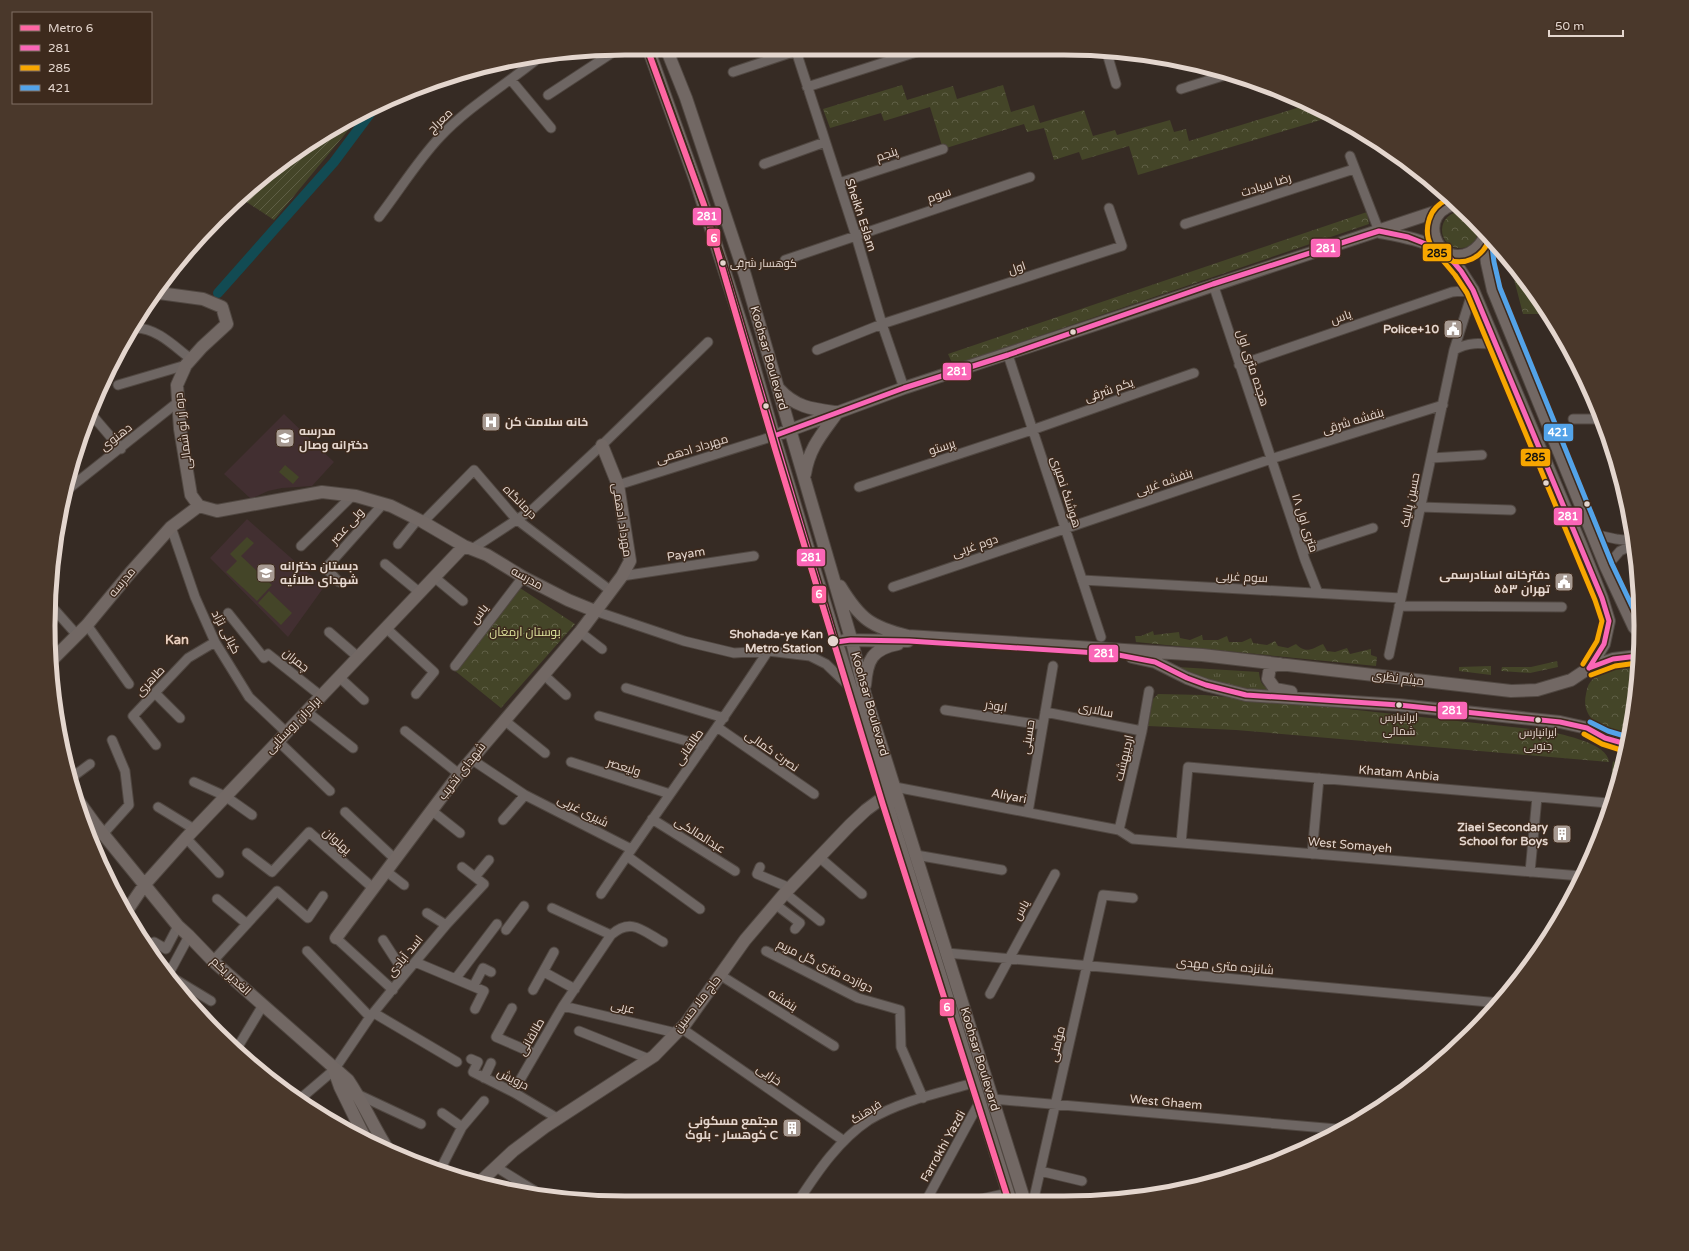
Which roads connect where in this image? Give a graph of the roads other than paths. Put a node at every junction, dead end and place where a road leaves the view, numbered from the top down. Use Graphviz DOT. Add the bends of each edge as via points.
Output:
graph roads {
  1 [pos="608,55"];
  2 [pos="651,55"];
  3 [pos="669,55"];
  4 [pos="782,55"];
  5 [pos="797,55"];
  6 [pos="907,55"];
  7 [pos="1108,57"];
  8 [pos="532,63"];
  9 [pos="733,72"];
  10 [pos="1220,77"];
  11 [pos="511,80"];
  12 [pos="1116,84"];
  13 [pos="807,87"];
  14 [pos="1181,89"];
  15 [pos="548,94"];
  16 [pos="551,128"];
  17 [pos="825,142"];
  18 [pos="943,149"];
  19 [pos="1350,156"];
  20 [pos="764,164"];
  21 [pos="1354,169"];
  22 [pos="1030,177"];
  23 [pos="838,183"];
  24 [pos="1449,206"];
  25 [pos="1450,206"];
  26 [pos="1109,208"];
  27 [pos="379,217"];
  28 [pos="1185,224"];
  29 [pos="1379,231"];
  30 [pos="856,236"];
  31 [pos="1483,239"];
  32 [pos="1485,241"];
  33 [pos="1444,251"];
  34 [pos="785,260"];
  35 [pos="1213,284"];
  36 [pos="1473,290"];
  37 [pos="162,293"];
  38 [pos="882,324"];
  39 [pos="139,328"];
  40 [pos="708,342"];
  41 [pos="1495,344"];
  42 [pos="817,350"];
  43 [pos="1454,350"];
  44 [pos="1008,354"];
  45 [pos="189,362"];
  46 [pos="1239,365"];
  47 [pos="1194,373"];
  48 [pos="118,385"];
  49 [pos="778,387"];
  50 [pos="904,388"];
  51 [pos="178,402"];
  52 [pos="1443,405"];
  53 [pos="837,413"];
  54 [pos="94,417"];
  55 [pos="1573,419"];
  56 [pos="1595,419"];
  57 [pos="1032,430"];
  58 [pos="790,431"];
  59 [pos="774,436"];
  60 [pos="602,445"];
  61 [pos="121,449"];
  62 [pos="1482,455"];
  63 [pos="1431,458"];
  64 [pos="1271,459"];
  65 [pos="804,477"];
  66 [pos="618,485"];
  67 [pos="72,486"];
  68 [pos="859,487"];
  69 [pos="352,496"];
  70 [pos="383,504"];
  71 [pos="199,506"];
  72 [pos="1420,507"];
  73 [pos="1511,510"];
  74 [pos="516,519"];
  75 [pos="420,520"];
  76 [pos="171,527"];
  77 [pos="1373,528"];
  78 [pos="1065,529"];
  79 [pos="1593,534"];
  80 [pos="1627,540"];
  81 [pos="398,544"];
  82 [pos="302,546"];
  83 [pos="1628,547"];
  84 [pos="468,548"];
  85 [pos="1302,551"];
  86 [pos="754,556"];
  87 [pos="385,564"];
  88 [pos="1606,567"];
  89 [pos="831,571"];
  90 [pos="622,576"];
  91 [pos="434,577"];
  92 [pos="523,577"];
  93 [pos="1082,580"];
  94 [pos="339,582"];
  95 [pos="893,587"];
  96 [pos="610,591"];
  97 [pos="419,592"];
  98 [pos="1318,593"];
  99 [pos="464,601"];
  100 [pos="1400,602"];
  101 [pos="1562,606"];
  102 [pos="55,611"];
  103 [pos="595,611"];
  104 [pos="228,613"];
  105 [pos="87,625"];
  106 [pos="1634,627"];
  107 [pos="386,628"];
  108 [pos="329,632"];
  109 [pos="580,632"];
  110 [pos="77,635"];
  111 [pos="1101,637"];
  112 [pos="851,640"];
  113 [pos="909,641"];
  114 [pos="215,642"];
  115 [pos="836,642"];
  116 [pos="602,649"];
  117 [pos="768,651"];
  118 [pos="1389,655"];
  119 [pos="56,656"];
  120 [pos="358,657"];
  121 [pos="1633,657"];
  122 [pos="1280,664"];
  123 [pos="455,666"];
  124 [pos="1053,666"];
  125 [pos="1589,668"];
  126 [pos="544,675"];
  127 [pos="339,677"];
  128 [pos="128,684"];
  129 [pos="626,688"];
  130 [pos="852,688"];
  131 [pos="1149,691"];
  132 [pos="156,693"];
  133 [pos="416,694"];
  134 [pos="864,694"];
  135 [pos="566,695"];
  136 [pos="321,696"];
  137 [pos="1324,699"];
  138 [pos="364,700"];
  139 [pos="945,710"];
  140 [pos="306,711"];
  141 [pos="1045,712"];
  142 [pos="599,716"];
  143 [pos="180,718"];
  144 [pos="724,718"];
  145 [pos="504,720"];
  146 [pos="1042,725"];
  147 [pos="717,727"];
  148 [pos="405,731"];
  149 [pos="1142,731"];
  150 [pos="282,737"];
  151 [pos="112,740"];
  152 [pos="1621,744"];
  153 [pos="156,745"];
  154 [pos="704,746"];
  155 [pos="353,748"];
  156 [pos="545,753"];
  157 [pos="471,759"];
  158 [pos="571,762"];
  159 [pos="90,764"];
  160 [pos="459,774"];
  161 [pos="75,775"];
  162 [pos="1319,778"];
  163 [pos="194,782"];
  164 [pos="895,787"];
  165 [pos="330,791"];
  166 [pos="525,794"];
  167 [pos="670,794"];
  168 [pos="814,794"];
  169 [pos="225,796"];
  170 [pos="885,796"];
  171 [pos="1537,797"];
  172 [pos="1606,803"];
  173 [pos="158,807"];
  174 [pos="85,809"];
  175 [pos="431,810"];
  176 [pos="345,812"];
  177 [pos="1028,812"];
  178 [pos="252,815"];
  179 [pos="652,819"];
  180 [pos="503,820"];
  181 [pos="1119,830"];
  182 [pos="460,832"];
  183 [pos="103,834"];
  184 [pos="190,834"];
  185 [pos="1181,843"];
  186 [pos="629,852"];
  187 [pos="247,853"];
  188 [pos="1312,854"];
  189 [pos="916,855"];
  190 [pos="819,856"];
  191 [pos="395,859"];
  192 [pos="489,860"];
  193 [pos="462,867"];
  194 [pos="760,867"];
  195 [pos="1002,870"];
  196 [pos="386,871"];
  197 [pos="735,871"];
  198 [pos="1530,872"];
  199 [pos="219,873"];
  200 [pos="1055,874"];
  201 [pos="1576,876"];
  202 [pos="475,877"];
  203 [pos="145,884"];
  204 [pos="404,885"];
  205 [pos="373,888"];
  206 [pos="787,890"];
  207 [pos="601,894"];
  208 [pos="862,894"];
  209 [pos="323,896"];
  210 [pos="1133,898"];
  211 [pos="217,899"];
  212 [pos="775,904"];
  213 [pos="524,906"];
  214 [pos="129,907"];
  215 [pos="552,908"];
  216 [pos="700,909"];
  217 [pos="427,913"];
  218 [pos="820,921"];
  219 [pos="247,924"];
  220 [pos="497,924"];
  221 [pos="446,925"];
  222 [pos="178,926"];
  223 [pos="506,930"];
  224 [pos="795,930"];
  225 [pos="611,935"];
  226 [pos="189,936"];
  227 [pos="336,938"];
  228 [pos="382,940"];
  229 [pos="154,942"];
  230 [pos="662,942"];
  231 [pos="766,950"];
  232 [pos="307,951"];
  233 [pos="554,952"];
  234 [pos="947,953"];
  235 [pos="1008,958"];
  236 [pos="213,961"];
  237 [pos="415,962"];
  238 [pos="1087,966"];
  239 [pos="170,969"];
  240 [pos="491,972"];
  241 [pos="544,972"];
  242 [pos="405,974"];
  243 [pos="720,975"];
  244 [pos="456,978"];
  245 [pos="180,982"];
  246 [pos="474,985"];
  247 [pos="575,989"];
  248 [pos="393,990"];
  249 [pos="533,990"];
  250 [pos="990,994"];
  251 [pos="211,1001"];
  252 [pos="1492,1002"];
  253 [pos="262,1005"];
  254 [pos="563,1006"];
  255 [pos="512,1008"];
  256 [pos="475,1009"];
  257 [pos="372,1015"];
  258 [pos="679,1030"];
  259 [pos="579,1031"];
  260 [pos="239,1045"];
  261 [pos="834,1046"];
  262 [pos="535,1054"];
  263 [pos="472,1059"];
  264 [pos="649,1059"];
  265 [pos="457,1062"];
  266 [pos="490,1063"];
  267 [pos="334,1070"];
  268 [pos="484,1078"];
  269 [pos="973,1083"];
  270 [pos="513,1092"];
  271 [pos="358,1094"];
  272 [pos="303,1096"];
  273 [pos="924,1098"];
  274 [pos="993,1099"];
  275 [pos="484,1101"];
  276 [pos="980,1103"];
  277 [pos="1055,1104"];
  278 [pos="442,1113"];
  279 [pos="558,1118"];
  280 [pos="421,1124"];
  281 [pos="462,1127"];
  282 [pos="375,1129"];
  283 [pos="1332,1129"];
  284 [pos="361,1131"];
  285 [pos="368,1134"];
  286 [pos="844,1141"];
  287 [pos="383,1142"];
  288 [pos="442,1166"];
  289 [pos="496,1167"];
  290 [pos="1040,1171"];
  291 [pos="483,1178"];
  292 [pos="1082,1181"];
  293 [pos="529,1187"];
  294 [pos="802,1196"];
  295 [pos="929,1196"];
  296 [pos="1009,1196"];
  297 [pos="1028,1196"];
  298 [pos="1030,1196"];
  1 -- 15 [label="street"];
  2 -- 59 [label="street, Koohsar Boulevard" via="696,182 746,338"];
  3 -- 49 [label="street, Koohsar Boulevard" via="686,98 745,276"];
  4 -- 9 [label="street"];
  5 -- 13 [label="street, Sheikh Eslam"];
  6 -- 13 [label="street"];
  7 -- 12 [label="street"];
  8 -- 11 [label="street, معراج"];
  10 -- 14 [label="street"];
  11 -- 16 [label="street"];
  11 -- 27 [label="street, معراج" via="456,121 440,137"];
  13 -- 17 [label="street, Sheikh Eslam"];
  17 -- 20 [label="street"];
  17 -- 23 [label="street, Sheikh Eslam"];
  18 -- 23 [label="street, پنجم"];
  19 -- 21 [label="street"];
  21 -- 28 [label="street, رضا سیادت"];
  21 -- 29 [label="street"];
  22 -- 30 [label="street, سوم"];
  23 -- 30 [label="street, Sheikh Eslam"];
  24 -- 29 [label="street"];
  25 -- 33 [label="street" via="1434,222 1436,242"];
  26 -- 38 [label="street, اول" via="1122,246"];
  29 -- 33 [label="street" via="1408,237"];
  29 -- 35 [label="street"];
  30 -- 34 [label="street, سوم"];
  30 -- 38 [label="street, Sheikh Eslam"];
  31 -- 33 [label="street" via="1475,251 1467,255 1455,255"];
  32 -- 79 [label="street" via="1493,290"];
  33 -- 36 [label="street"];
  35 -- 44 [label="street"];
  35 -- 46 [label="street, هجده متری اول"];
  36 -- 41 [label="street"];
  36 -- 43 [label="street, حسین پالیک"];
  36 -- 46 [label="street, یاس" via="1452,292"];
  37 -- 45 [label="street, دره زر نو شمالی" via="203,299 222,307 227,324"];
  38 -- 42 [label="street"];
  38 -- 50 [label="street, Sheikh Eslam"];
  39 -- 45 [label="street" via="160,336"];
  40 -- 60 [label="street"];
  41 -- 43 [label="street" via="1475,342"];
  41 -- 125 [label="street" via="1578,538 1609,622 1604,644"];
  43 -- 52 [label="street, حسین پالیک"];
  44 -- 50 [label="street"];
  44 -- 57 [label="street, هوشنگ نصیری"];
  45 -- 48 [label="street"];
  45 -- 51 [label="street, دره زر نو شمالی" via="177,385"];
  46 -- 64 [label="street, هجده متری اول"];
  47 -- 57 [label="street, یکم شرقی"];
  49 -- 53 [label="street" via="786,397 799,405"];
  49 -- 58 [label="street, Koohsar Boulevard"];
  50 -- 53 [label="street"];
  51 -- 61 [label="street, دهنوی"];
  51 -- 71 [label="street, دره زر نو شمالی" via="191,495"];
  52 -- 63 [label="street, حسین پالیک"];
  52 -- 64 [label="street, بنفشه شرقی"];
  53 -- 58 [label="street"];
  53 -- 65 [label="street" via="814,445 807,460"];
  54 -- 61 [label="street"];
  55 -- 56 [label="street"];
  57 -- 68 [label="street, پرستو"];
  57 -- 78 [label="street, هوشنگ نصیری"];
  58 -- 59 [label="street"];
  58 -- 65 [label="street, Koohsar Boulevard"];
  59 -- 66 [label="street, مهرداد ادهمى"];
  59 -- 115 [label="street, Koohsar Boulevard"];
  60 -- 66 [label="street, مهرداد ادهمی"];
  60 -- 74 [label="street" via="533,509"];
  61 -- 67 [label="street, دهنوی"];
  62 -- 63 [label="street"];
  63 -- 72 [label="street, حسین پالیک"];
  64 -- 78 [label="street, بنفشه غربی"];
  64 -- 85 [label="street, ۱۸ متری اول"];
  65 -- 89 [label="street, Koohsar Boulevard"];
  66 -- 90 [label="street, مهرداد ادهمی" via="630,561"];
  69 -- 70 [label="street, مدرسه"];
  69 -- 71 [label="street, مدرسه" via="322,492 217,511"];
  69 -- 82 [label="street"];
  70 -- 75 [label="street, مدرسه"];
  70 -- 94 [label="street, ولی عصر" via="326,568"];
  71 -- 76 [label="street, مدرسه"];
  72 -- 73 [label="street"];
  72 -- 100 [label="street, حسین پالیک"];
  74 -- 75 [label="street, درمانگاه" via="474,470"];
  74 -- 84 [label="street"];
  74 -- 96 [label="street, درمانگاه"];
  75 -- 81 [label="street"];
  75 -- 84 [label="street, مدرسه"];
  76 -- 105 [label="street, مدرسه"];
  76 -- 114 [label="street, کیانی نژاد" via="195,597"];
  77 -- 85 [label="street"];
  78 -- 93 [label="street, هوشنگ نصیری"];
  78 -- 95 [label="street, دوم غربی"];
  79 -- 80 [label="street"];
  79 -- 88 [label="street"];
  83 -- 88 [label="street" via="1620,551"];
  84 -- 91 [label="street, برادران روستایی"];
  84 -- 92 [label="street, مدرسه" via="487,555"];
  85 -- 98 [label="street, ۱۸ متری اول"];
  86 -- 90 [label="street, Payam"];
  87 -- 97 [label="street"];
  88 -- 106 [label="street"];
  89 -- 112 [label="street, Koohsar Boulevard"];
  89 -- 122 [label="street, میثم نظری" via="858,613 872,624 889,632 908,636 1202,655"];
  90 -- 96 [label="street, مهرداد ادهمی"];
  91 -- 97 [label="street, برادران روستایی"];
  91 -- 99 [label="street"];
  92 -- 103 [label="street, مدرسه"];
  92 -- 123 [label="street, یاس"];
  93 -- 98 [label="street, سوم غربی"];
  93 -- 111 [label="street, هوشنگ نصیری"];
  96 -- 103 [label="street, مهرداد ادهمی"];
  97 -- 107 [label="street, برادران روستایی"];
  98 -- 100 [label="street, سوم غربی"];
  100 -- 101 [label="street"];
  100 -- 118 [label="street, حسین پالیک"];
  102 -- 110 [label="street"];
  103 -- 109 [label="street, شهدای تخریب"];
  103 -- 117 [label="street, مدرسه" via="691,643 734,652"];
  104 -- 136 [label="street, چمران" via="264,658 268,654"];
  105 -- 110 [label="street, مدرسه"];
  105 -- 128 [label="street"];
  107 -- 120 [label="street, برادران روستایی"];
  107 -- 133 [label="street" via="434,672"];
  108 -- 120 [label="street"];
  109 -- 116 [label="street"];
  109 -- 126 [label="street, شهدای تخریب"];
  110 -- 119 [label="street, مدرسه"];
  112 -- 113 [label="street"];
  112 -- 115 [label="street"];
  112 -- 134 [label="street, Koohsar Boulevard"];
  113 -- 134 [label="street" via="891,645 872,656 866,674"];
  113 -- 137 [label="street" via="1113,654 1155,662 1187,678 1229,692"];
  114 -- 132 [label="street, طاهری" via="188,658"];
  114 -- 150 [label="street, کیانی نژاد" via="249,697"];
  115 -- 130 [label="street, Koohsar Boulevard"];
  117 -- 130 [label="street, مدرسه" via="810,656 826,664"];
  117 -- 144 [label="street, طالقانی"];
  120 -- 127 [label="street, برادران روستایی"];
  121 -- 125 [label="street" via="1613,659"];
  122 -- 125 [label="street, میثم نظری" via="1511,691 1537,690 1554,686 1571,680"];
  122 -- 137 [label="street" via="1270,668 1268,674 1268,679 1275,688"];
  124 -- 141 [label="street, حسینی"];
  126 -- 135 [label="street"];
  126 -- 145 [label="street, شهدای تخریب"];
  127 -- 136 [label="street, برادران روستایی"];
  127 -- 138 [label="street"];
  129 -- 144 [label="street"];
  130 -- 170 [label="street, Koohsar Boulevard"];
  131 -- 149 [label="street, اردیبهشت"];
  132 -- 143 [label="street"];
  132 -- 153 [label="street, طاهری" via="133,716"];
  134 -- 164 [label="street, Koohsar Boulevard"];
  136 -- 140 [label="street, برادران روستایی"];
  137 -- 152 [label="street" via="1560,722 1587,728"];
  139 -- 146 [label="street, ابوذر"];
  140 -- 150 [label="street, برادران روستایی"];
  140 -- 155 [label="street"];
  141 -- 146 [label="street, حسینی"];
  141 -- 149 [label="street, سالاری"];
  142 -- 154 [label="street"];
  144 -- 147 [label="street, طالقانی"];
  145 -- 156 [label="street"];
  145 -- 157 [label="street, شهدای تخریب"];
  146 -- 177 [label="street, حسینی"];
  147 -- 154 [label="street, طالقانی"];
  147 -- 168 [label="street, نصرت کمالی"];
  148 -- 160 [label="street"];
  149 -- 181 [label="street, اردیبهشت"];
  150 -- 165 [label="street, کیانی نژاد"];
  150 -- 169 [label="street, برادران روستایی"];
  151 -- 183 [label="street" via="125,771 129,805"];
  154 -- 167 [label="street, طالقانی"];
  157 -- 160 [label="street, شهدای تخریب"];
  157 -- 166 [label="street, شیری غربی"];
  158 -- 167 [label="street, ولیعصر"];
  159 -- 161 [label="street"];
  160 -- 175 [label="street, شهدای تخریب"];
  162 -- 171 [label="street, Khatam Anbia"];
  162 -- 185 [label="street, Khatam Anbia" via="1188,767"];
  162 -- 188 [label="street"];
  163 -- 169 [label="street"];
  164 -- 177 [label="street, Aliyari"];
  164 -- 189 [label="street, Koohsar Boulevard"];
  166 -- 180 [label="street"];
  166 -- 186 [label="street, شیری غربی"];
  167 -- 179 [label="street, طالقانی"];
  169 -- 178 [label="street"];
  169 -- 184 [label="street, برادران روستایی"];
  170 -- 190 [label="street, حاج ملا حسین" via="866,810"];
  170 -- 269 [label="street, Koohsar Boulevard"];
  171 -- 172 [label="street, Khatam Anbia"];
  171 -- 198 [label="street"];
  173 -- 184 [label="street"];
  174 -- 183 [label="street, الغدیر یکم"];
  175 -- 182 [label="street"];
  175 -- 191 [label="street, شهدای تخریب"];
  176 -- 191 [label="street"];
  177 -- 181 [label="street, Aliyari"];
  179 -- 186 [label="street, طالقانی"];
  179 -- 197 [label="street, عبدالمالکی"];
  181 -- 185 [label="street, West Somayeh" via="1133,839"];
  183 -- 203 [label="street, الغدیر یکم"];
  184 -- 199 [label="street"];
  184 -- 203 [label="street, برادران روستایی"];
  185 -- 188 [label="street, West Somayeh"];
  186 -- 207 [label="street, طالقانی"];
  186 -- 216 [label="street, شیری غربی"];
  187 -- 205 [label="street, پهلوان" via="272,872 309,832"];
  188 -- 198 [label="street, West Somayeh"];
  189 -- 195 [label="street"];
  189 -- 234 [label="street, Koohsar Boulevard"];
  190 -- 206 [label="street, حاج ملا حسین"];
  190 -- 208 [label="street"];
  191 -- 196 [label="street, شهدای تخریب"];
  192 -- 202 [label="street"];
  193 -- 202 [label="street"];
  194 -- 206 [label="street" via="757,874"];
  196 -- 204 [label="street"];
  196 -- 205 [label="street, شهدای تخریب"];
  198 -- 201 [label="street, West Somayeh"];
  200 -- 235 [label="street, یاس"];
  202 -- 221 [label="street, اسد آبادی" via="484,884"];
  203 -- 214 [label="street, برادران روستایی"];
  203 -- 222 [label="street, الغدیر یکم"];
  205 -- 227 [label="street, شهدای تخریب"];
  206 -- 212 [label="street, حاج ملا حسین"];
  206 -- 218 [label="street"];
  209 -- 219 [label="street" via="308,918 277,890"];
  210 -- 238 [label="street, مؤمنی" via="1103,895"];
  211 -- 219 [label="street"];
  212 -- 224 [label="street" via="800,923"];
  212 -- 243 [label="street, حاج ملا حسین"];
  213 -- 223 [label="street"];
  215 -- 225 [label="street"];
  217 -- 221 [label="street"];
  219 -- 236 [label="street"];
  220 -- 244 [label="street"];
  221 -- 237 [label="street, اسد آبادی"];
  222 -- 226 [label="street, الغدیر یکم"];
  222 -- 229 [label="street" via="166,949"];
  225 -- 230 [label="street, طالقانی" via="619,928 636,926"];
  225 -- 247 [label="street, طالقانی"];
  226 -- 236 [label="street, الغدیر یکم"];
  226 -- 239 [label="street"];
  227 -- 248 [label="street"];
  228 -- 242 [label="street"];
  231 -- 273 [label="street, دوازده متری گل مریم" via="858,998 900,1010 901,1047"];
  232 -- 257 [label="street"];
  233 -- 241 [label="street"];
  234 -- 235 [label="street, شانزده متری مهدی"];
  234 -- 274 [label="street, Koohsar Boulevard"];
  235 -- 238 [label="street, شانزده متری مهدی"];
  235 -- 250 [label="street, یاس"];
  236 -- 253 [label="street, الغدیر یکم"];
  237 -- 242 [label="street, اسد آبادی"];
  237 -- 244 [label="street"];
  238 -- 252 [label="street, شانزده متری مهدی"];
  238 -- 277 [label="street, مؤمنی"];
  240 -- 246 [label="street" via="483,968"];
  241 -- 247 [label="street"];
  241 -- 249 [label="street"];
  242 -- 248 [label="street, اسد آبادی"];
  243 -- 258 [label="street, حاج ملا حسین"];
  243 -- 261 [label="street, بنفشه"];
  244 -- 246 [label="street"];
  245 -- 251 [label="street"];
  246 -- 256 [label="street" via="484,991"];
  247 -- 254 [label="street, طالقانی"];
  248 -- 257 [label="street, اسد آبادی"];
  253 -- 260 [label="street"];
  253 -- 267 [label="street, الغدیر یکم"];
  254 -- 258 [label="street, عربی"];
  254 -- 262 [label="street, طالقانی"];
  255 -- 262 [label="street" via="496,1037"];
  257 -- 265 [label="street"];
  257 -- 267 [label="street, اسد آبادی"];
  258 -- 264 [label="street, حاج ملا حسین"];
  258 -- 286 [label="street, خزایی"];
  259 -- 264 [label="street"];
  262 -- 270 [label="street, طالقانی"];
  263 -- 268 [label="street, درویش" via="478,1062 473,1072"];
  264 -- 279 [label="street, حاج ملا حسین"];
  266 -- 268 [label="street"];
  267 -- 271 [label="street, الغدیر یکم" via="348,1080"];
  267 -- 272 [label="street, اسد آبادی"];
  267 -- 284 [label="street"];
  268 -- 270 [label="street, درویش"];
  269 -- 273 [label="street, فرهنگ"];
  269 -- 276 [label="street, Koohsar Boulevard"];
  270 -- 279 [label="street, درویش"];
  271 -- 280 [label="street"];
  271 -- 282 [label="street, الغدیر یکم"];
  273 -- 286 [label="street, فرهنگ" via="894,1108 870,1120"];
  274 -- 277 [label="street, West Ghaem"];
  274 -- 297 [label="street, Koohsar Boulevard"];
  275 -- 281 [label="street"];
  276 -- 295 [label="street, Farrokhi Yazdi"];
  276 -- 296 [label="street, Koohsar Boulevard"];
  277 -- 283 [label="street, West Ghaem"];
  277 -- 290 [label="street, مؤمنی"];
  278 -- 281 [label="street"];
  279 -- 289 [label="street, حاج ملا حسین" via="513,1151"];
  281 -- 288 [label="street"];
  282 -- 285 [label="street"];
  282 -- 287 [label="street, الغدیر یکم"];
  286 -- 294 [label="street, فرهنگ"];
  289 -- 291 [label="street, حاج ملا حسین"];
  289 -- 293 [label="street"];
  290 -- 292 [label="street"];
  290 -- 298 [label="street, مؤمنی"];
}
